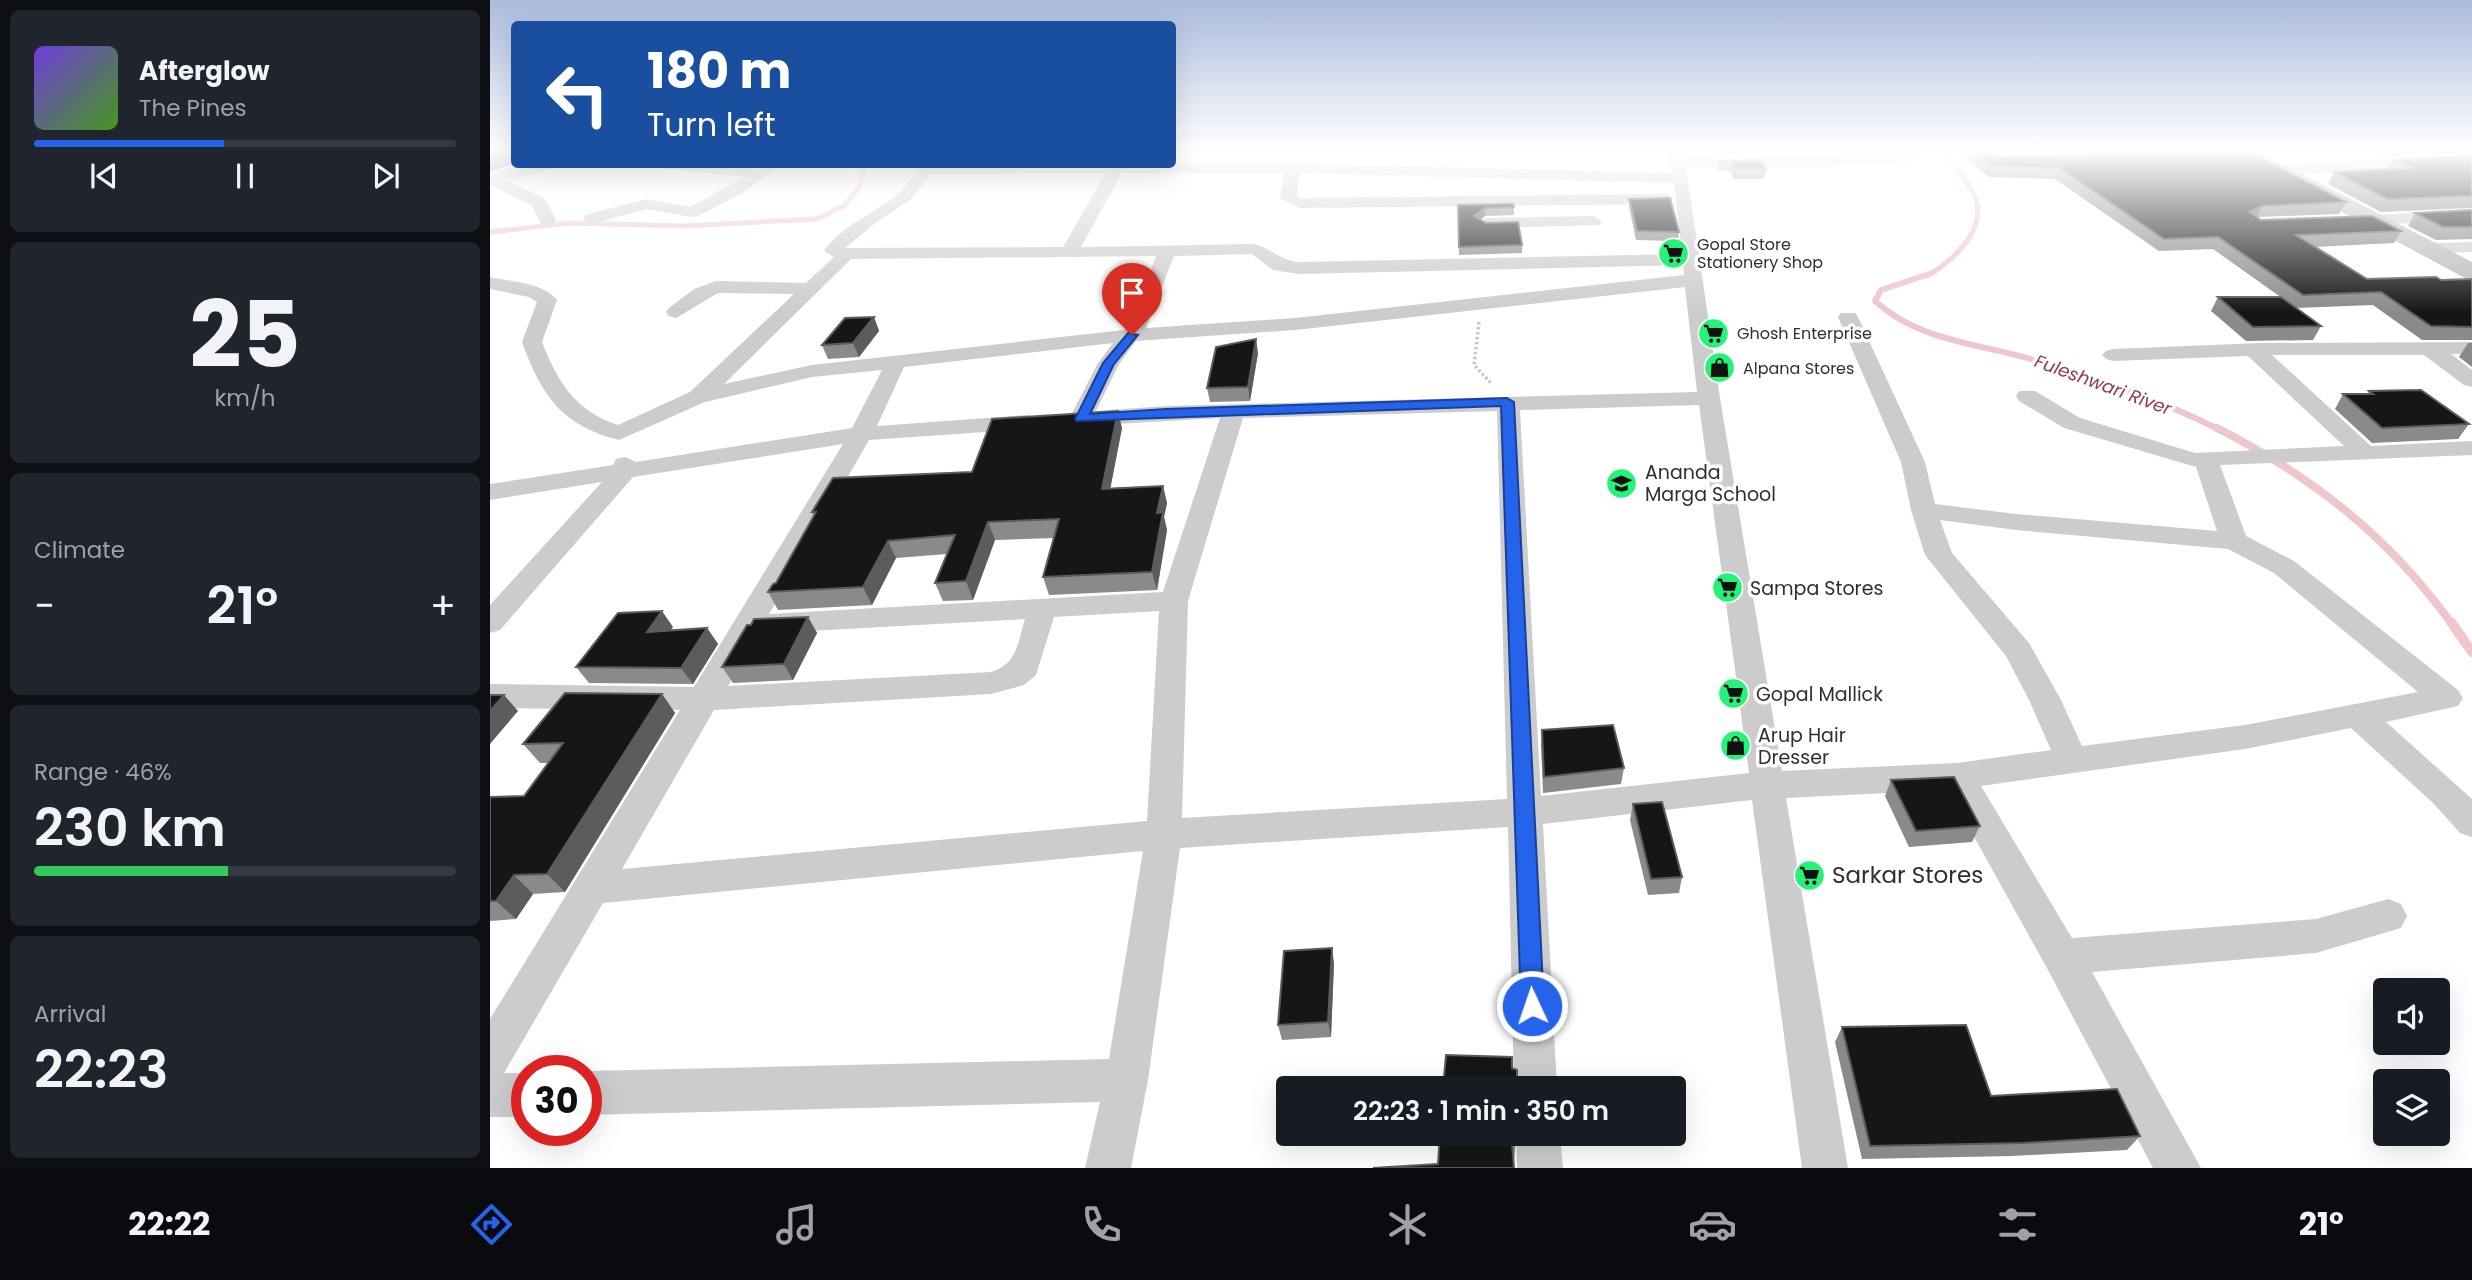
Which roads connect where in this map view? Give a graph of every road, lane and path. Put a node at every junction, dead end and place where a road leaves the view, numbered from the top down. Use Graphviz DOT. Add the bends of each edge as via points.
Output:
graph roads {
  1 [pos="539,205"];
  2 [pos="644,205"];
  3 [pos="649,205"];
  4 [pos="709,205"];
  5 [pos="893,205"];
  6 [pos="1096,205"];
  7 [pos="1486,205"];
  8 [pos="1683,205"];
  9 [pos="2346,205"];
  10 [pos="2472,215"];
  11 [pos="592,219"];
  12 [pos="547,220"];
  13 [pos="2375,220"];
  14 [pos="2335,222"];
  15 [pos="1597,236"];
  16 [pos="1486,243"];
  17 [pos="1167,250"];
  18 [pos="1070,251"];
  19 [pos="846,254"];
  20 [pos="2470,263"];
  21 [pos="1692,270"];
  22 [pos="490,282"];
  23 [pos="810,289"];
  24 [pos="1481,304"];
  25 [pos="676,312"];
  26 [pos="1848,317"];
  27 [pos="1132,335"];
  28 [pos="2429,348"];
  29 [pos="2472,348"];
  30 [pos="2255,352"];
  31 [pos="2113,355"];
  32 [pos="896,362"];
  33 [pos="2472,380"];
  34 [pos="2026,396"];
  35 [pos="698,397"];
  36 [pos="1709,398"];
  37 [pos="1507,402"];
  38 [pos="1234,411"];
  39 [pos="1081,419"];
  40 [pos="620,433"];
  41 [pos="861,434"];
  42 [pos="2472,448"];
  43 [pos="2365,453"];
  44 [pos="2206,461"];
  45 [pos="626,470"];
  46 [pos="490,492"];
  47 [pos="1924,510"];
  48 [pos="2234,541"];
  49 [pos="1174,601"];
  50 [pos="1042,609"];
  51 [pos="490,623"];
  52 [pos="750,624"];
  53 [pos="490,696"];
  54 [pos="705,699"];
  55 [pos="2357,715"];
  56 [pos="2071,759"];
  57 [pos="1957,776"];
  58 [pos="1767,785"];
  59 [pos="1524,812"];
  60 [pos="2472,823"];
  61 [pos="1164,834"];
  62 [pos="593,888"];
  63 [pos="2388,916"];
  64 [pos="2062,957"];
  65 [pos="490,1058"];
  66 [pos="1535,1076"];
  67 [pos="1127,1080"];
  68 [pos="602,1093"];
  69 [pos="511,1095"];
  70 [pos="490,1096"];
  71 [pos="1539,1146"];
  72 [pos="1108,1168"];
  73 [pos="1540,1168"];
  74 [pos="1825,1168"];
  75 [pos="2178,1168"];
  1 -- 12 [label="street"];
  2 -- 11 [label="street"];
  3 -- 4 [label="street" via="692,212"];
  5 -- 19 [label="street" via="850,233 833,251"];
  6 -- 18 [label="street"];
  7 -- 16 [label="street"];
  8 -- 21 [label="street"];
  9 -- 13 [label="main road"];
  10 -- 13 [label="street"];
  13 -- 14 [label="street"];
  13 -- 20 [label="main road" via="2428,248"];
  15 -- 16 [label="street"];
  15 -- 16 [label="street"];
  15 -- 21 [label="street"];
  16 -- 17 [label="street" via="1299,268 1280,265 1259,250"];
  17 -- 18 [label="street"];
  17 -- 27 [label="street"];
  18 -- 19 [label="street"];
  19 -- 23 [label="street"];
  21 -- 24 [label="street"];
  21 -- 36 [label="street"];
  22 -- 40 [label="street" via="536,292 547,300 532,342 536,354 573,410 583,419"];
  23 -- 25 [label="street" via="716,287"];
  23 -- 35 [label="street"];
  24 -- 27 [label="street"];
  24 -- 37 [label="path" via="1474,365"];
  26 -- 47 [label="street" via="1913,462"];
  27 -- 32 [label="street"];
  27 -- 39 [label="street" via="1109,363"];
  28 -- 29 [label="street"];
  28 -- 30 [label="street"];
  28 -- 33 [label="street"];
  30 -- 31 [label="street"];
  30 -- 43 [label="street"];
  32 -- 35 [label="street" via="812,371"];
  32 -- 41 [label="street"];
  34 -- 44 [label="street" via="2072,423"];
  35 -- 40 [label="street"];
  36 -- 37 [label="street"];
  36 -- 58 [label="street"];
  37 -- 38 [label="street"];
  37 -- 59 [label="street"];
  38 -- 39 [label="street"];
  38 -- 49 [label="street"];
  39 -- 41 [label="street"];
  40 -- 45 [label="street"];
  41 -- 45 [label="street"];
  41 -- 52 [label="street"];
  42 -- 43 [label="street"];
  43 -- 44 [label="street"];
  44 -- 48 [label="street"];
  45 -- 46 [label="street"];
  45 -- 51 [label="street"];
  47 -- 48 [label="street"];
  47 -- 56 [label="street" via="1939,555 2030,669"];
  48 -- 55 [label="street" via="2284,567 2448,698"];
  49 -- 50 [label="street"];
  49 -- 61 [label="street"];
  50 -- 52 [label="street"];
  50 -- 54 [label="street" via="1025,667 1013,677 991,683"];
  52 -- 54 [label="street"];
  53 -- 54 [label="street"];
  54 -- 62 [label="street"];
  55 -- 56 [label="street" via="2245,737"];
  55 -- 60 [label="street"];
  56 -- 57 [label="street"];
  57 -- 58 [label="street"];
  57 -- 64 [label="street"];
  58 -- 59 [label="street"];
  58 -- 74 [label="street"];
  59 -- 61 [label="street"];
  59 -- 66 [label="street"];
  61 -- 62 [label="street"];
  61 -- 67 [label="street"];
  62 -- 65 [label="street"];
  63 -- 64 [label="street" via="2316,936"];
  64 -- 75 [label="street"];
  67 -- 68 [label="street"];
  67 -- 72 [label="street"];
  69 -- 70 [label="street"];
  71 -- 73 [label="street"];
}
